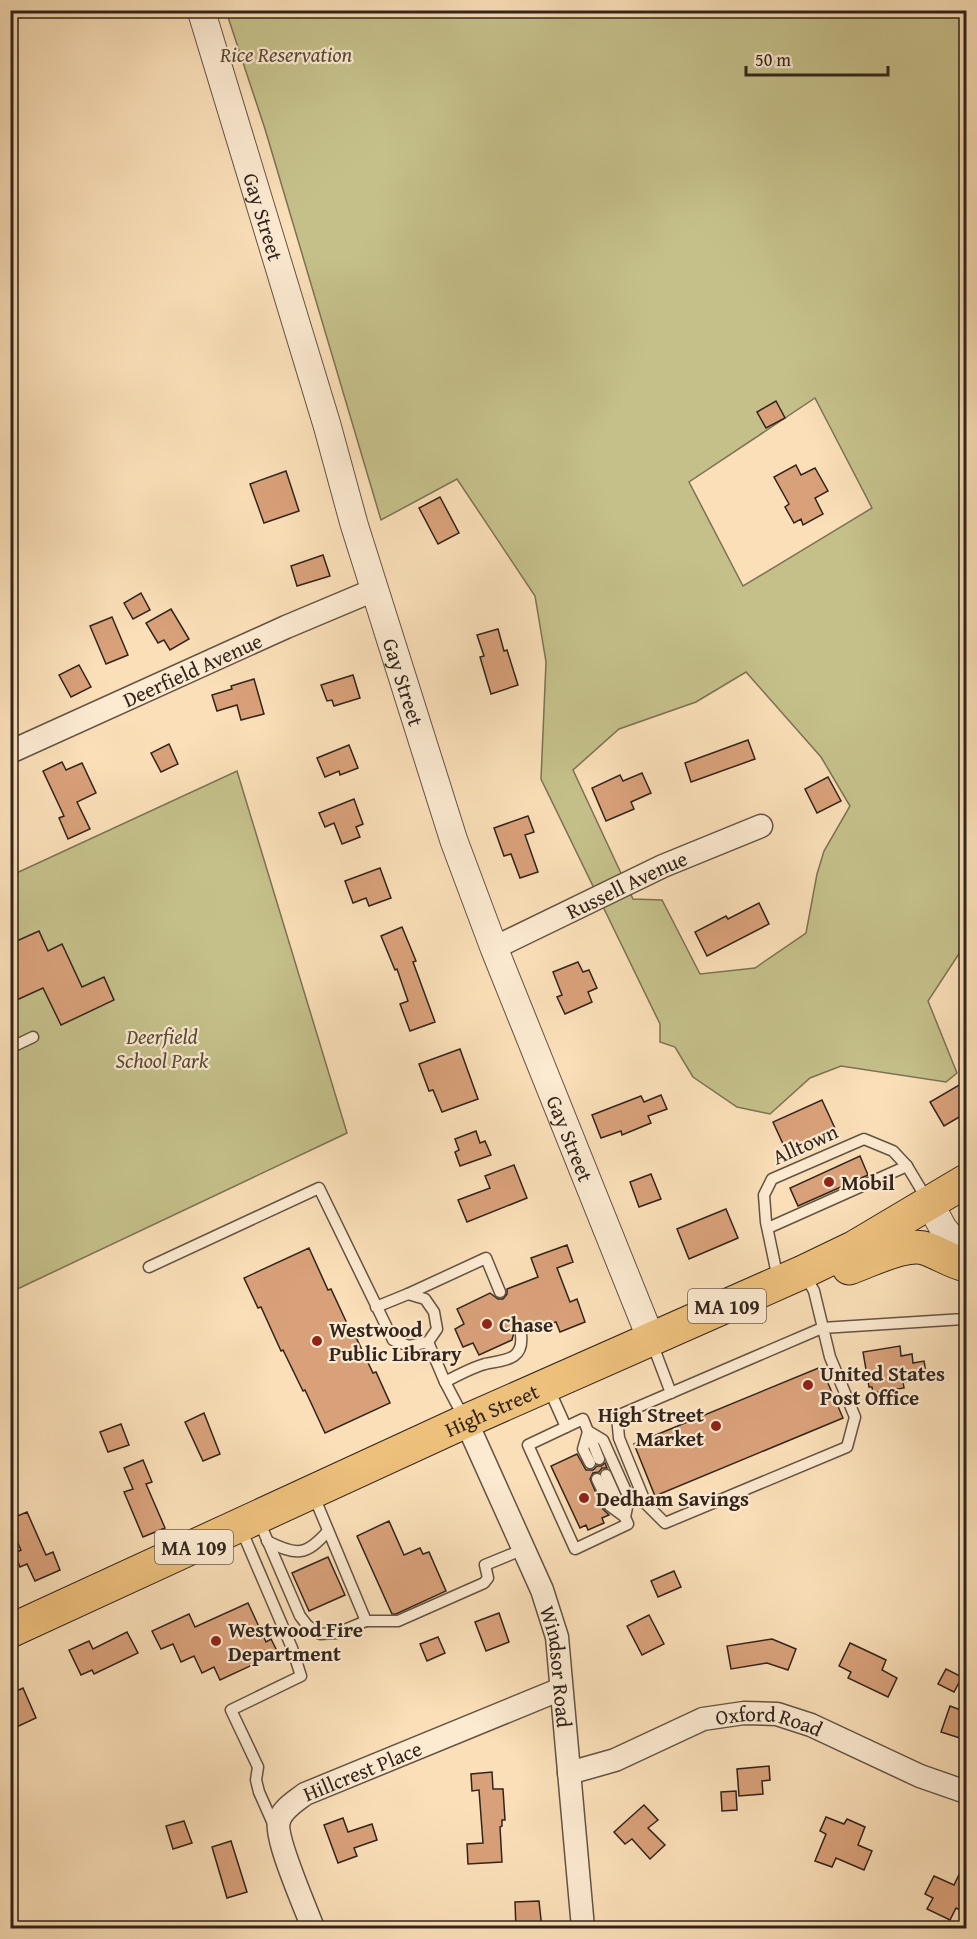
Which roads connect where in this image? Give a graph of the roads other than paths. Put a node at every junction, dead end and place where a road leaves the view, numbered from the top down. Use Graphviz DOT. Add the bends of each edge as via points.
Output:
graph roads {
  1 [pos="201,10"];
  2 [pos="374,590"];
  3 [pos="10,753"];
  4 [pos="761,826"];
  5 [pos="494,948"];
  6 [pos="33,1037"];
  7 [pos="10,1048"];
  8 [pos="907,1166"];
  9 [pos="966,1181"];
  10 [pos="930,1204"];
  11 [pos="768,1228"];
  12 [pos="966,1256"];
  13 [pos="966,1265"];
  14 [pos="148,1267"];
  15 [pos="791,1277"];
  16 [pos="500,1292"];
  17 [pos="408,1294"];
  18 [pos="376,1307"];
  19 [pos="966,1310"];
  20 [pos="822,1328"];
  21 [pos="521,1335"];
  22 [pos="651,1339"];
  23 [pos="428,1342"];
  24 [pos="446,1382"];
  25 [pos="548,1385"];
  26 [pos="670,1393"];
  27 [pos="466,1421"];
  28 [pos="566,1427"];
  29 [pos="588,1431"];
  30 [pos="594,1461"];
  31 [pos="602,1477"];
  32 [pos="313,1492"];
  33 [pos="625,1517"];
  34 [pos="255,1528"];
  35 [pos="328,1531"];
  36 [pos="524,1549"];
  37 [pos="366,1621"];
  38 [pos="10,1631"];
  39 [pos="561,1689"];
  40 [pos="569,1773"];
  41 [pos="966,1792"];
  42 [pos="280,1838"];
  43 [pos="314,1929"];
  44 [pos="583,1929"];
  1 -- 2 [label="street, Gay Street"];
  2 -- 3 [label="street, Deerfield Avenue"];
  2 -- 5 [label="street, Gay Street" via="454,841"];
  4 -- 5 [label="street, Russell Avenue" via="663,866"];
  5 -- 22 [label="street, Gay Street"];
  6 -- 7 [label="lane"];
  8 -- 10 [label="lane, Alltown"];
  8 -- 11 [label="lane"];
  8 -- 11 [label="lane, Alltown" via="893,1151 864,1139 772,1179 764,1195"];
  9 -- 10 [label="main road, High Street / MA 109"];
  10 -- 12 [label="street"];
  10 -- 15 [label="main road, High Street / MA 109" via="855,1247"];
  11 -- 15 [label="lane, Alltown"];
  13 -- 15 [label="main road" via="925,1248 908,1246 828,1274"];
  14 -- 18 [label="lane" via="319,1188"];
  15 -- 20 [label="lane, Alltown" via="814,1291"];
  15 -- 22 [label="main road, High Street / MA 109"];
  16 -- 17 [label="lane" via="486,1258"];
  17 -- 18 [label="lane"];
  17 -- 23 [label="lane" via="425,1299 434,1312 437,1329"];
  18 -- 23 [label="lane" via="393,1340 410,1346"];
  19 -- 20 [label="lane" via="964,1319"];
  20 -- 26 [label="lane"];
  20 -- 26 [label="lane, Alltown" via="855,1417 847,1447 665,1523 646,1504 619,1438 617,1416"];
  21 -- 24 [label="lane" via="522,1343 516,1354 504,1362 463,1372"];
  22 -- 25 [label="main road, High Street / MA 109"];
  22 -- 26 [label="lane"];
  23 -- 24 [label="lane"];
  24 -- 27 [label="lane"];
  25 -- 27 [label="main road, High Street / MA 109"];
  25 -- 28 [label="lane"];
  27 -- 32 [label="main road, High Street / MA 109"];
  27 -- 36 [label="street, Windsor Road"];
  28 -- 29 [label="lane" via="583,1419"];
  28 -- 33 [label="lane" via="528,1445 575,1549 628,1524"];
  29 -- 30 [label="lane"];
  29 -- 33 [label="lane" via="603,1440 629,1498"];
  31 -- 33 [label="lane"];
  32 -- 34 [label="main road, High Street / MA 109"];
  32 -- 35 [label="lane"];
  34 -- 35 [label="lane" via="294,1552 307,1551"];
  34 -- 37 [label="lane" via="307,1624 320,1634 337,1633"];
  34 -- 38 [label="main road, High Street / MA 109"];
  34 -- 42 [label="lane" via="301,1676 231,1710 258,1767 259,1792"];
  35 -- 37 [label="lane"];
  36 -- 37 [label="lane" via="485,1565 488,1578 484,1583 398,1621"];
  36 -- 39 [label="street, Windsor Road" via="557,1637"];
  39 -- 40 [label="street, Windsor Road"];
  39 -- 42 [label="street, Hillcrest Place" via="305,1794 278,1821"];
  40 -- 41 [label="street, Oxford Road" via="615,1760 704,1719 744,1713 777,1714"];
  40 -- 44 [label="street, Windsor Road"];
  42 -- 43 [label="street"];
}
